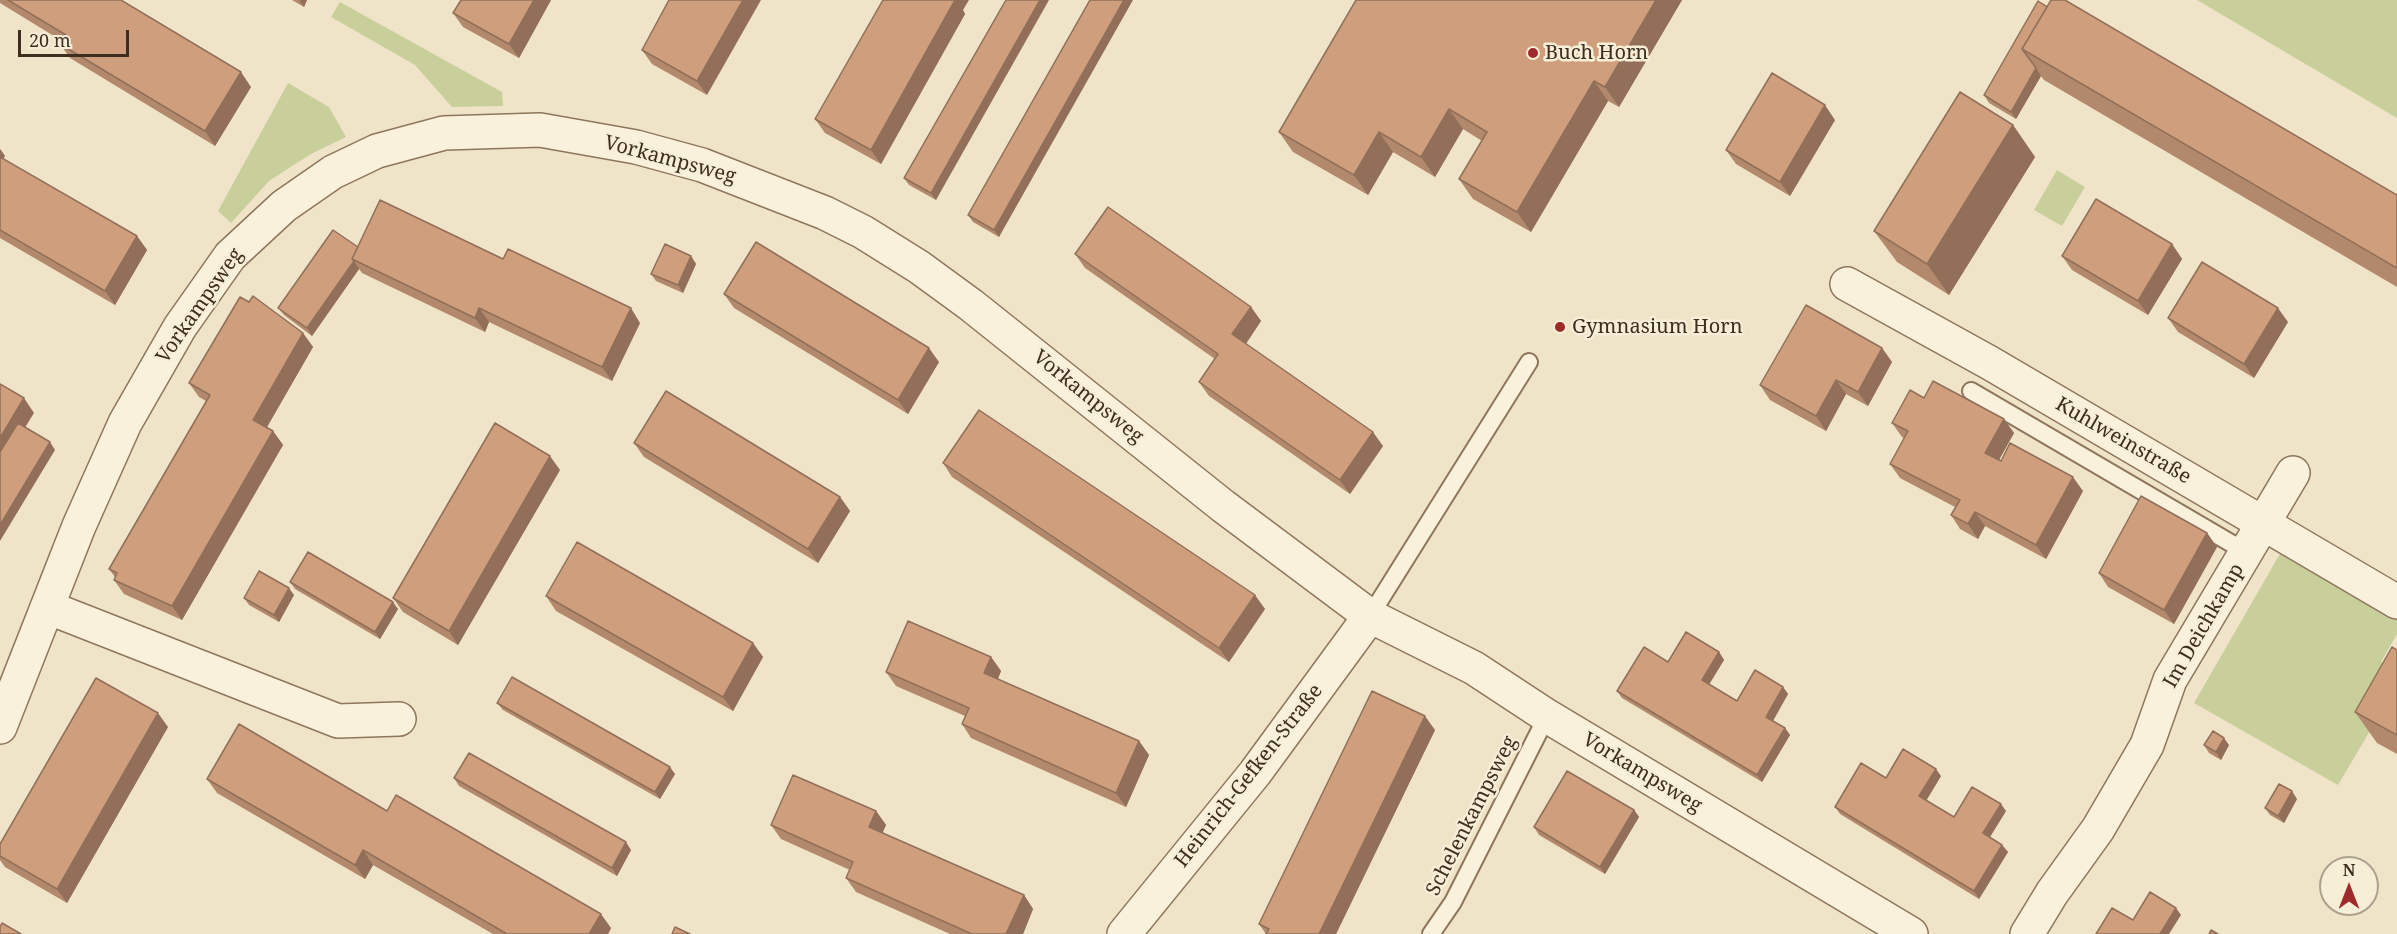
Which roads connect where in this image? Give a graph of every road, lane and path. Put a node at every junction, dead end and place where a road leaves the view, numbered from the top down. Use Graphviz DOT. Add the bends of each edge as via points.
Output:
graph roads {
  1 [pos="1847,284"];
  2 [pos="1529,362"];
  3 [pos="1971,392"];
  4 [pos="2293,473"];
  5 [pos="2263,523"];
  6 [pos="2246,552"];
  7 [pos="2397,602"];
  8 [pos="47,608"];
  9 [pos="1370,616"];
  10 [pos="1547,716"];
  11 [pos="399,719"];
  12 [pos="0,727"];
  13 [pos="1124,934"];
  14 [pos="1431,934"];
  15 [pos="1911,934"];
  16 [pos="2027,934"];
  1 -- 5 [label="street, Kuhlweinstraße"];
  2 -- 9 [label="lane"];
  3 -- 6 [label="lane"];
  4 -- 5 [label="street, Im Deichkamp"];
  5 -- 6 [label="street, Im Deichkamp"];
  5 -- 7 [label="street, Kuhlweinstraße"];
  6 -- 16 [label="street, Im Deichkamp" via="2170,680 2147,745 2098,828"];
  8 -- 9 [label="street, Vorkampsweg" via="125,423 180,327 230,256 284,206 333,172 377,151 444,133 540,130 636,147 702,165 863,232 971,304 1222,506"];
  8 -- 11 [label="street" via="338,721"];
  8 -- 12 [label="street, Vorkampsweg"];
  9 -- 10 [label="street, Vorkampsweg" via="1461,661"];
  9 -- 13 [label="street, Heinrich-Gefken-Straße" via="1255,773"];
  10 -- 14 [label="lane, Schelenkampsweg" via="1453,902"];
  10 -- 15 [label="street, Vorkampsweg"];
}
